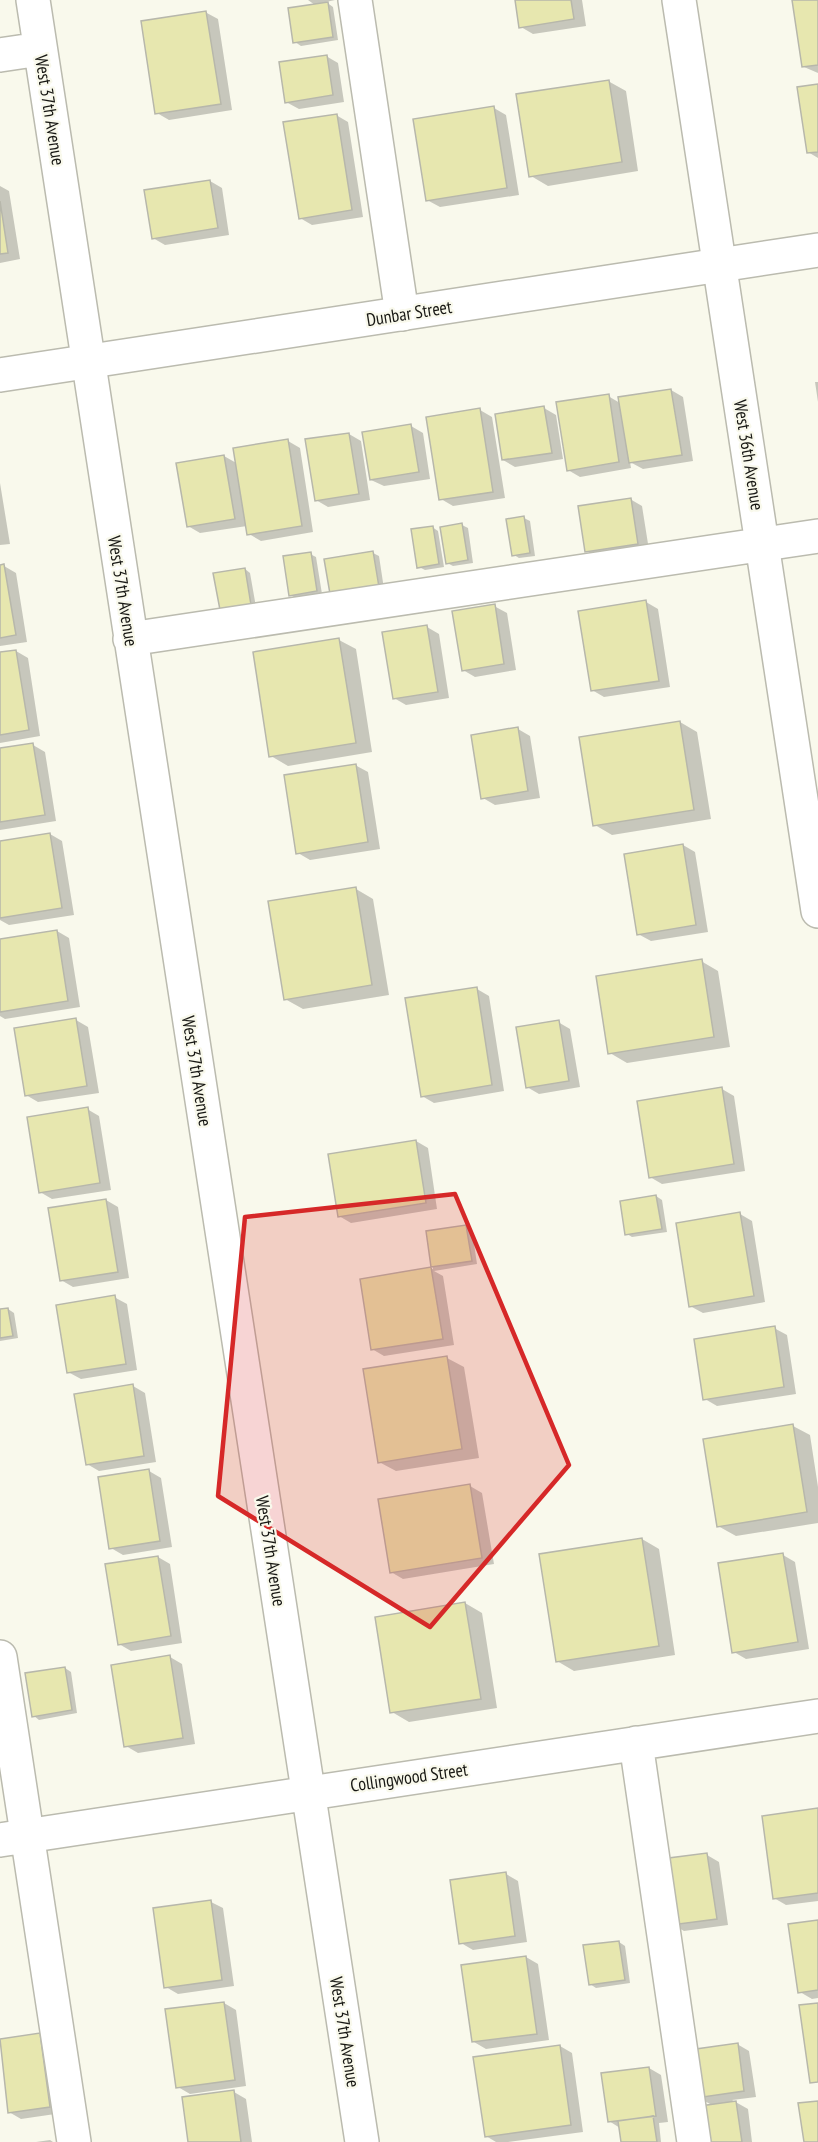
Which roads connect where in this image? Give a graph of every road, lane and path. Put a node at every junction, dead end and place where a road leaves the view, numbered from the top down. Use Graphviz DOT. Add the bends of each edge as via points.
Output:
graph roads {
  1 [pos="33,0"];
  2 [pos="355,0"];
  3 [pos="679,0"];
  4 [pos="40,49"];
  5 [pos="0,55"];
  6 [pos="818,250"];
  7 [pos="720,265"];
  8 [pos="402,314"];
  9 [pos="88,362"];
  10 [pos="0,375"];
  11 [pos="818,536"];
  12 [pos="763,546"];
  13 [pos="130,639"];
  14 [pos="818,911"];
  15 [pos="0,1657"];
  16 [pos="818,1716"];
  17 [pos="636,1743"];
  18 [pos="308,1792"];
  19 [pos="13,1838"];
  20 [pos="74,2142"];
  21 [pos="362,2142"];
  22 [pos="694,2142"];
  1 -- 4 [label="street, West 37th Avenue"];
  2 -- 8 [label="street"];
  3 -- 7 [label="street, West 36th Avenue"];
  4 -- 5 [label="street"];
  4 -- 9 [label="street, West 37th Avenue"];
  6 -- 7 [label="street, Dunbar Street"];
  7 -- 8 [label="street, Dunbar Street"];
  7 -- 12 [label="street, West 36th Avenue"];
  8 -- 9 [label="street, Dunbar Street"];
  9 -- 10 [label="street, Dunbar Street"];
  9 -- 13 [label="street, West 37th Avenue"];
  11 -- 12 [label="street"];
  12 -- 13 [label="street"];
  12 -- 14 [label="street, West 36th Avenue"];
  13 -- 18 [label="street, West 37th Avenue"];
  15 -- 19 [label="street"];
  16 -- 17 [label="street, Collingwood Street"];
  17 -- 18 [label="street, Collingwood Street"];
  17 -- 22 [label="street"];
  18 -- 19 [label="street, Collingwood Street"];
  18 -- 21 [label="street, West 37th Avenue"];
  19 -- 20 [label="street"];
}
